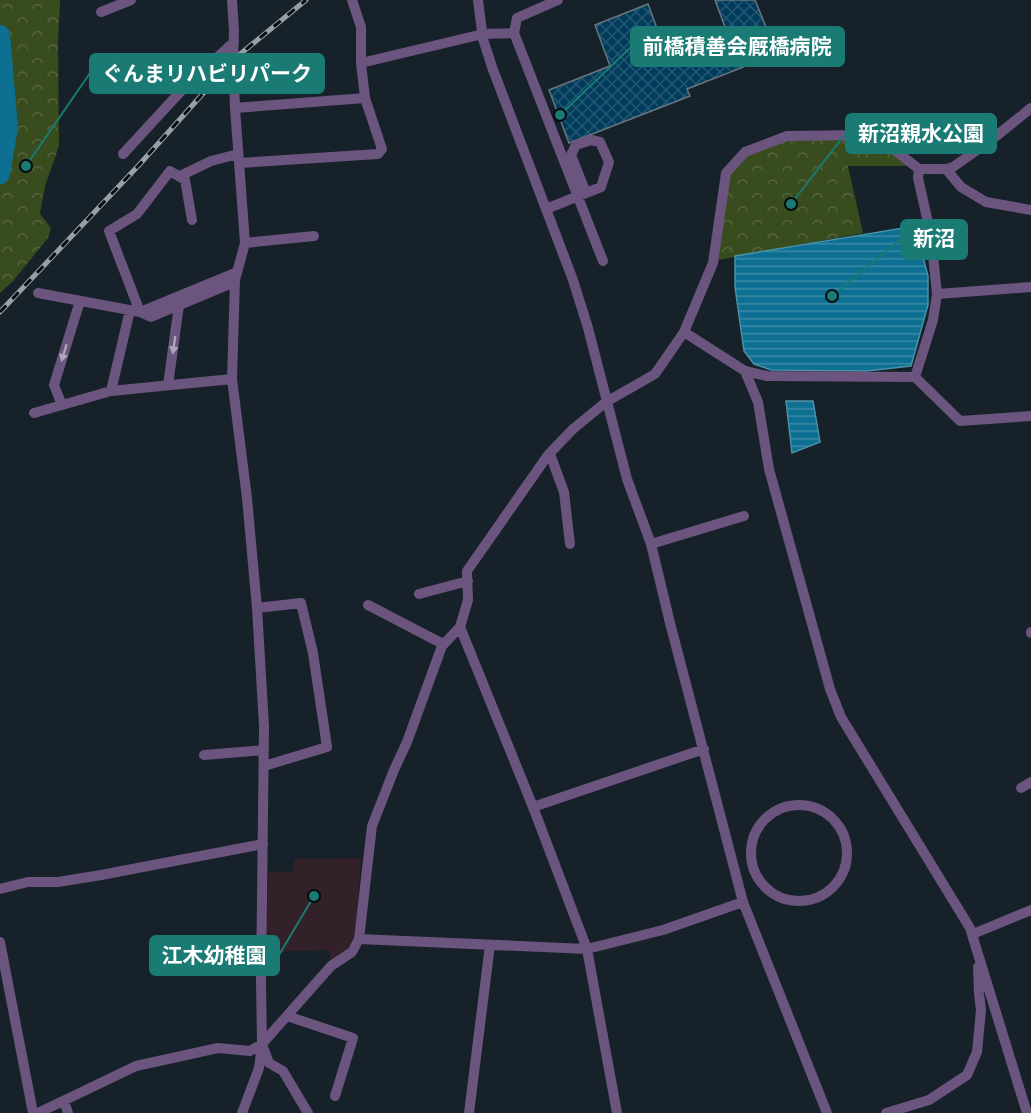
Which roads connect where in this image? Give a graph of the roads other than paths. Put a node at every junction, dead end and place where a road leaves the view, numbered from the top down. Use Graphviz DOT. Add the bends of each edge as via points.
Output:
graph roads {
  1 [pos="131,0"];
  2 [pos="232,0"];
  3 [pos="352,0"];
  4 [pos="478,0"];
  5 [pos="558,0"];
  6 [pos="100,12"];
  7 [pos="514,33"];
  8 [pos="483,34"];
  9 [pos="234,42"];
  10 [pos="361,63"];
  11 [pos="366,98"];
  12 [pos="235,108"];
  13 [pos="1031,108"];
  14 [pos="123,154"];
  15 [pos="238,159"];
  16 [pos="919,169"];
  17 [pos="946,169"];
  18 [pos="180,176"];
  19 [pos="582,195"];
  20 [pos="546,208"];
  21 [pos="1031,210"];
  22 [pos="192,220"];
  23 [pos="314,236"];
  24 [pos="245,243"];
  25 [pos="603,261"];
  26 [pos="236,277"];
  27 [pos="1031,287"];
  28 [pos="38,293"];
  29 [pos="937,294"];
  30 [pos="80,301"];
  31 [pos="179,305"];
  32 [pos="135,311"];
  33 [pos="684,332"];
  34 [pos="745,371"];
  35 [pos="915,377"];
  36 [pos="232,379"];
  37 [pos="168,385"];
  38 [pos="111,391"];
  39 [pos="606,402"];
  40 [pos="62,405"];
  41 [pos="34,413"];
  42 [pos="1031,416"];
  43 [pos="550,454"];
  44 [pos="744,516"];
  45 [pos="570,544"];
  46 [pos="651,544"];
  47 [pos="468,581"];
  48 [pos="419,594"];
  49 [pos="368,605"];
  50 [pos="257,608"];
  51 [pos="460,627"];
  52 [pos="443,644"];
  53 [pos="704,749"];
  54 [pos="264,750"];
  55 [pos="204,755"];
  56 [pos="264,766"];
  57 [pos="532,807"];
  58 [pos="263,844"];
  59 [pos="752,863"];
  60 [pos="734,867"];
  61 [pos="0,889"];
  62 [pos="743,902"];
  63 [pos="1031,910"];
  64 [pos="973,934"];
  65 [pos="359,939"];
  66 [pos="0,942"];
  67 [pos="490,945"];
  68 [pos="587,949"];
  69 [pos="978,953"];
  70 [pos="2,967"];
  71 [pos="287,1016"];
  72 [pos="262,1044"];
  73 [pos="335,1096"];
  74 [pos="64,1101"];
  75 [pos="33,1113"];
  76 [pos="38,1113"];
  77 [pos="68,1113"];
  78 [pos="242,1113"];
  79 [pos="308,1113"];
  80 [pos="469,1113"];
  81 [pos="617,1113"];
  82 [pos="827,1113"];
  83 [pos="886,1113"];
  84 [pos="1027,1113"];
  1 -- 6 [label="street"];
  2 -- 9 [label="street"];
  3 -- 10 [label="street" via="361,27"];
  4 -- 8 [label="street"];
  5 -- 7 [label="street" via="517,18"];
  7 -- 8 [label="street"];
  7 -- 19 [label="street"];
  8 -- 10 [label="street"];
  8 -- 20 [label="street"];
  9 -- 12 [label="street"];
  9 -- 14 [label="street" via="181,91"];
  10 -- 11 [label="street"];
  11 -- 12 [label="street"];
  11 -- 15 [label="street" via="382,149 378,154"];
  12 -- 15 [label="street"];
  13 -- 17 [label="street"];
  15 -- 18 [label="street" via="211,161"];
  15 -- 24 [label="street"];
  16 -- 17 [label="street"];
  16 -- 29 [label="street" via="932,236"];
  16 -- 33 [label="street" via="888,145 865,135 787,136 745,152 726,173 713,263"];
  17 -- 21 [label="street" via="961,187 986,202"];
  18 -- 22 [label="street" via="185,180"];
  18 -- 32 [label="street" via="170,171 137,213 109,231"];
  19 -- 19 [label="street" via="601,187 609,162 600,142 591,140 576,145 571,155"];
  19 -- 20 [label="street"];
  19 -- 25 [label="street"];
  20 -- 39 [label="street" via="588,328"];
  23 -- 24 [label="street"];
  24 -- 26 [label="street"];
  26 -- 31 [label="street"];
  26 -- 32 [label="street"];
  26 -- 36 [label="street"];
  27 -- 29 [label="street"];
  28 -- 30 [label="street"];
  29 -- 35 [label="street"];
  30 -- 32 [label="street"];
  30 -- 40 [label="street, one-way" via="54,385"];
  31 -- 32 [label="street" via="151,316"];
  31 -- 37 [label="street, one-way"];
  32 -- 38 [label="street"];
  33 -- 34 [label="street"];
  33 -- 39 [label="street" via="655,374"];
  34 -- 35 [label="street" via="767,376"];
  34 -- 64 [label="street" via="758,402 769,469 841,717"];
  35 -- 42 [label="street" via="960,421"];
  36 -- 37 [label="street"];
  36 -- 50 [label="street"];
  37 -- 38 [label="street"];
  38 -- 40 [label="street"];
  39 -- 43 [label="street"];
  39 -- 46 [label="street"];
  40 -- 41 [label="street"];
  43 -- 45 [label="street" via="564,492"];
  43 -- 47 [label="street" via="467,571"];
  44 -- 46 [label="street"];
  46 -- 53 [label="street"];
  47 -- 48 [label="street"];
  47 -- 51 [label="street" via="468,600"];
  49 -- 52 [label="street"];
  50 -- 54 [label="street"];
  50 -- 56 [label="street" via="301,603 327,747"];
  51 -- 52 [label="street"];
  51 -- 57 [label="street"];
  52 -- 65 [label="street" via="372,826"];
  53 -- 57 [label="street"];
  53 -- 60 [label="street"];
  54 -- 55 [label="street"];
  54 -- 56 [label="street"];
  56 -- 58 [label="street"];
  57 -- 68 [label="street"];
  58 -- 61 [label="street"];
  58 -- 72 [label="street"];
  59 -- 59 [label="street" via="751,846 756,830 766,817 796,804 827,813 846,840 847,856 835,885 809,900 779,897 757,877"];
  59 -- 60 [label="street"];
  60 -- 62 [label="street"];
  62 -- 68 [label="street" via="663,930"];
  62 -- 82 [label="street"];
  63 -- 64 [label="street"];
  64 -- 69 [label="street"];
  65 -- 67 [label="street"];
  65 -- 71 [label="street" via="352,952 331,966"];
  66 -- 70 [label="street"];
  67 -- 68 [label="street"];
  67 -- 80 [label="street"];
  68 -- 81 [label="street"];
  69 -- 83 [label="street" via="981,1010 977,1053 967,1075 929,1100"];
  69 -- 84 [label="street"];
  70 -- 75 [label="street"];
  71 -- 72 [label="street"];
  71 -- 73 [label="street" via="353,1038"];
  72 -- 74 [label="street" via="250,1052 218,1048 136,1066"];
  72 -- 78 [label="street" via="259,1068"];
  72 -- 79 [label="street" via="269,1063 283,1071"];
  74 -- 76 [label="street"];
  74 -- 77 [label="street"];
}
